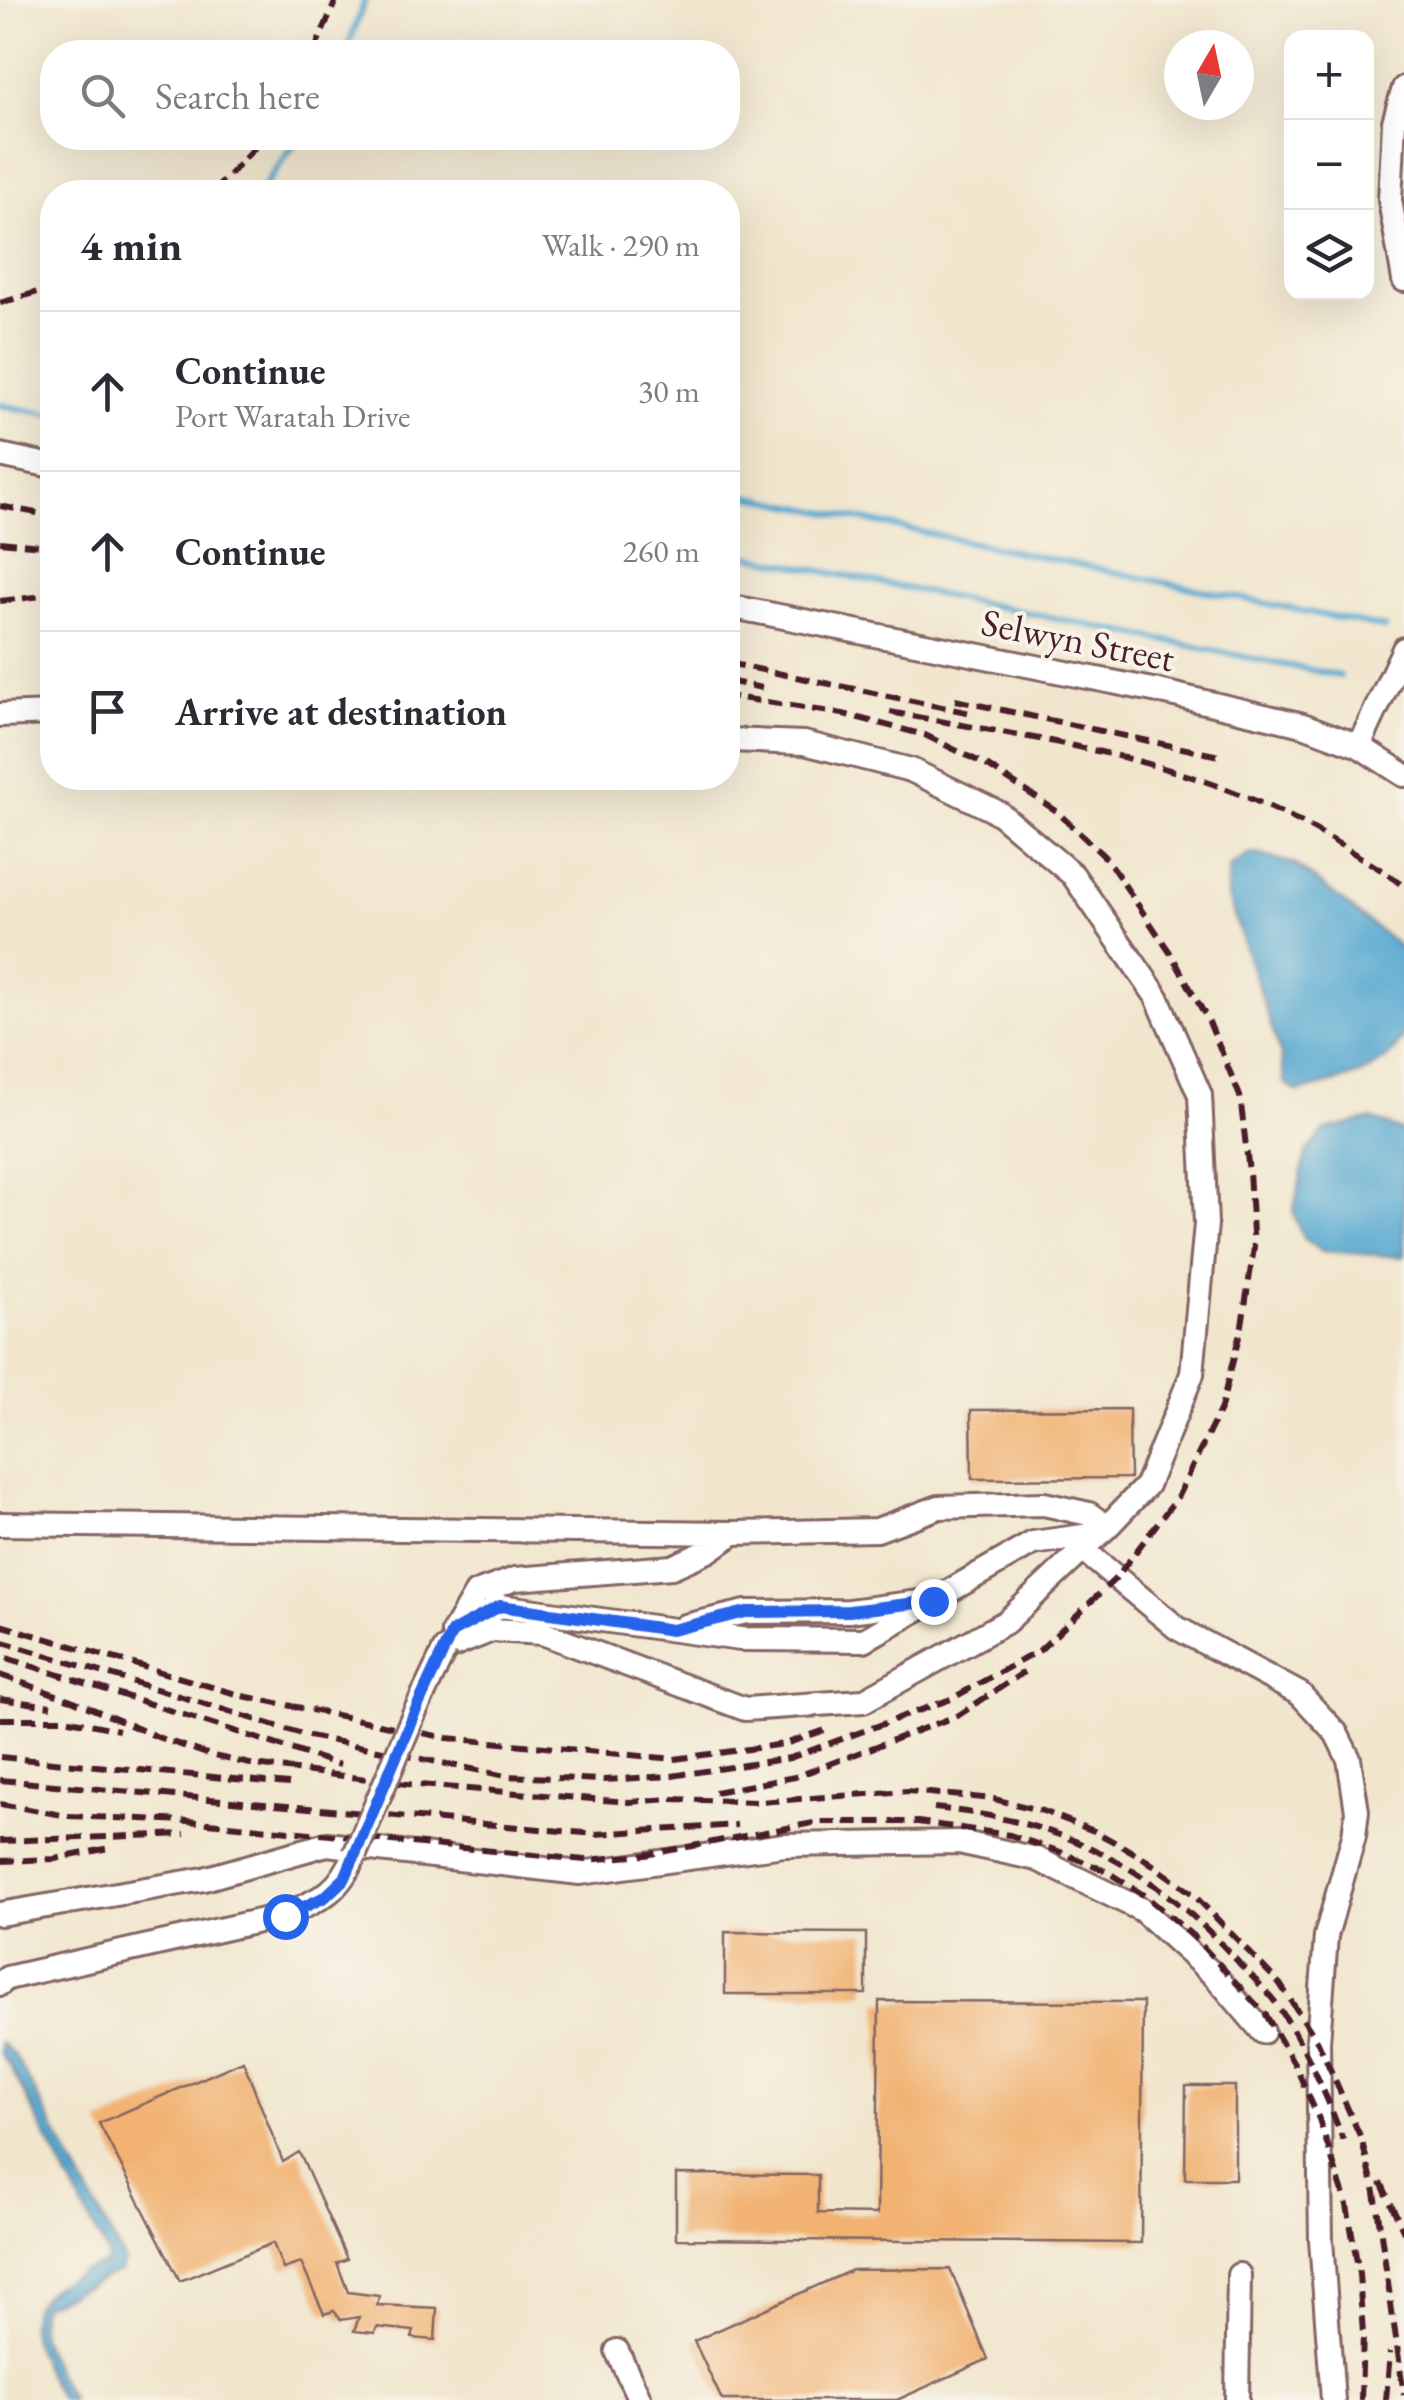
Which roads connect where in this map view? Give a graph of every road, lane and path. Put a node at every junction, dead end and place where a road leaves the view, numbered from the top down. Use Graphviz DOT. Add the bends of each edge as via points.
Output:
graph roads {
  1 [pos="1404,88"];
  2 [pos="1404,280"];
  3 [pos="0,455"];
  4 [pos="40,463"];
  5 [pos="740,608"];
  6 [pos="1404,649"];
  7 [pos="40,713"];
  8 [pos="0,715"];
  9 [pos="740,740"];
  10 [pos="1359,746"];
  11 [pos="1404,775"];
  12 [pos="0,1524"];
  13 [pos="734,1533"];
  14 [pos="1096,1536"];
  15 [pos="449,1640"];
  16 [pos="0,1914"];
  17 [pos="0,1984"];
  18 [pos="1263,2032"];
  19 [pos="1240,2275"];
  20 [pos="617,2351"];
  21 [pos="1330,2399"];
  22 [pos="640,2400"];
  23 [pos="1237,2400"];
  1 -- 2 [label="street" via="1394,122 1390,200"];
  3 -- 4 [label="street"];
  5 -- 10 [label="street, Selwyn Street" via="1158,690 1304,725"];
  6 -- 10 [label="street"];
  7 -- 8 [label="street"];
  9 -- 14 [label="street" via="804,743 911,770 999,814 1073,875 1156,996 1200,1096 1206,1224 1192,1374 1147,1485"];
  10 -- 11 [label="street, Selwyn Street"];
  12 -- 13 [label="street"];
  13 -- 14 [label="street" via="877,1530 939,1507 1044,1504 1089,1514"];
  13 -- 15 [label="street" via="672,1567 514,1579 476,1594"];
  14 -- 15 [label="street" via="1034,1543 933,1601 849,1611 746,1612 672,1630 500,1606"];
  14 -- 15 [label="street" via="1006,1622 862,1701 745,1709 542,1632 492,1630"];
  14 -- 21 [label="street" via="1177,1628 1300,1694 1336,1733 1349,1759 1356,1823 1326,1936 1318,2042"];
  15 -- 17 [label="street, bridge" via="345,1878 325,1897 285,1916"];
  16 -- 18 [label="street" via="204,1879 327,1844 580,1874 784,1846 959,1842 1037,1859 1142,1910 1216,1977"];
  19 -- 23 [label="street"];
  20 -- 22 [label="street"];
}
